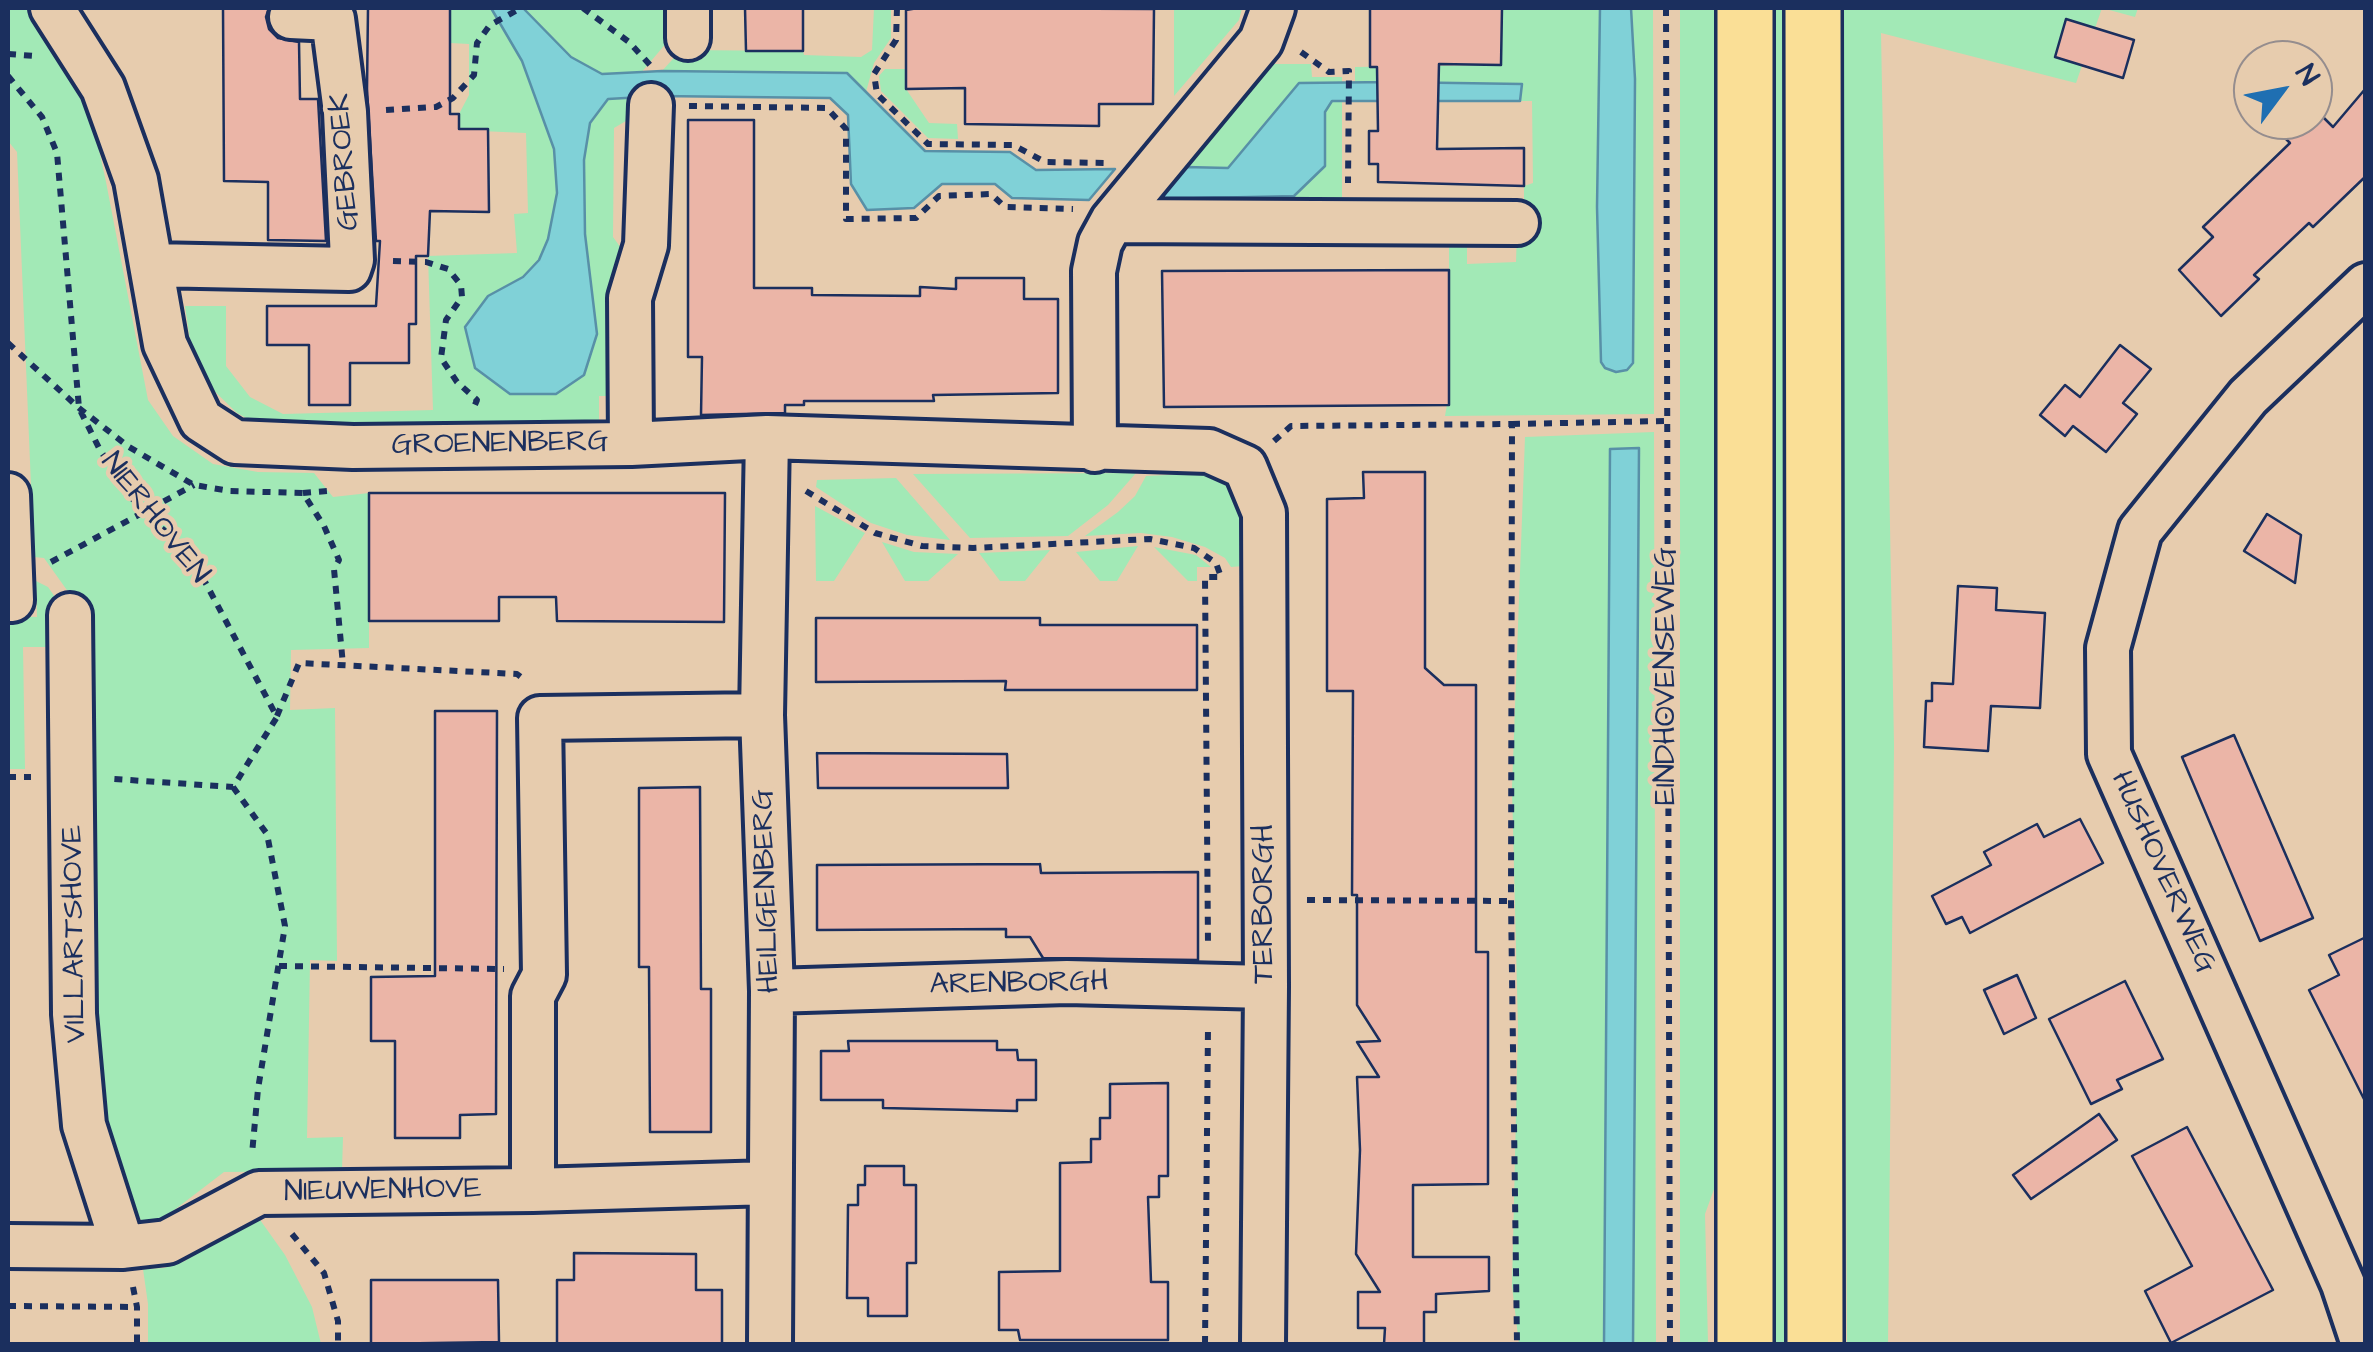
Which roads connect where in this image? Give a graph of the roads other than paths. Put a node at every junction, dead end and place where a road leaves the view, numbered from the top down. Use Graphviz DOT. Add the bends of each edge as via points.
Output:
graph roads {
  1 [pos="52,8"];
  2 [pos="1745,8"];
  3 [pos="1814,8"];
  4 [pos="291,17"];
  5 [pos="1267,24"];
  6 [pos="652,87"];
  7 [pos="1112,220"];
  8 [pos="1517,223"];
  9 [pos="151,265"];
  10 [pos="2366,285"];
  11 [pos="631,444"];
  12 [pos="1095,450"];
  13 [pos="767,452"];
  14 [pos="1245,467"];
  15 [pos="8,496"];
  16 [pos="10,600"];
  17 [pos="70,615"];
  18 [pos="762,715"];
  19 [pos="1266,987"];
  20 [pos="772,991"];
  21 [pos="770,1183"];
  22 [pos="533,1190"];
  23 [pos="8,1246"];
  24 [pos="123,1247"];
  25 [pos="770,1344"];
  26 [pos="1263,1344"];
  27 [pos="1745,1344"];
  28 [pos="1815,1344"];
  29 [pos="2362,1344"];
  1 -- 9 [label="street, GROENENBERG" via="103,88 136,180"];
  2 -- 27 [label="main road"];
  3 -- 28 [label="main road"];
  4 -- 9 [label="street, GEBROEK" via="333,20 344,112 349,269"];
  5 -- 7 [label="street"];
  6 -- 11 [label="street" via="646,245 630,298"];
  7 -- 8 [label="street"];
  7 -- 12 [label="street" via="1094,271"];
  9 -- 11 [label="street, GROENENBERG" via="166,344 201,420 236,442"];
  10 -- 29 [label="street, HUSHOVERWEG" via="2248,397 2140,531 2108,648 2109,754 2343,1284"];
  11 -- 13 [label="street, GROENENBERG"];
  12 -- 13 [label="street, GROENENBERG"];
  12 -- 14 [label="street, GROENENBERG" via="1209,452"];
  13 -- 18 [label="street, HEILIGENBERG"];
  14 -- 19 [label="street, TERBORGH" via="1264,514"];
  15 -- 16 [label="street"];
  17 -- 24 [label="street, VILLARTSHOVE" via="74,1014 84,1125"];
  18 -- 20 [label="street, HEILIGENBERG"];
  18 -- 22 [label="street" via="540,718 544,976 533,996"];
  19 -- 20 [label="street, ARENBORGH" via="1067,982"];
  19 -- 26 [label="street, TERBORGH"];
  20 -- 21 [label="street, HEILIGENBERG"];
  21 -- 22 [label="street, NIEUWENHOVE"];
  21 -- 25 [label="street, HEILIGENBERG"];
  22 -- 24 [label="street, NIEUWENHOVE" via="259,1193 166,1242"];
  23 -- 24 [label="street, NIEUWENHOVE"];
}
